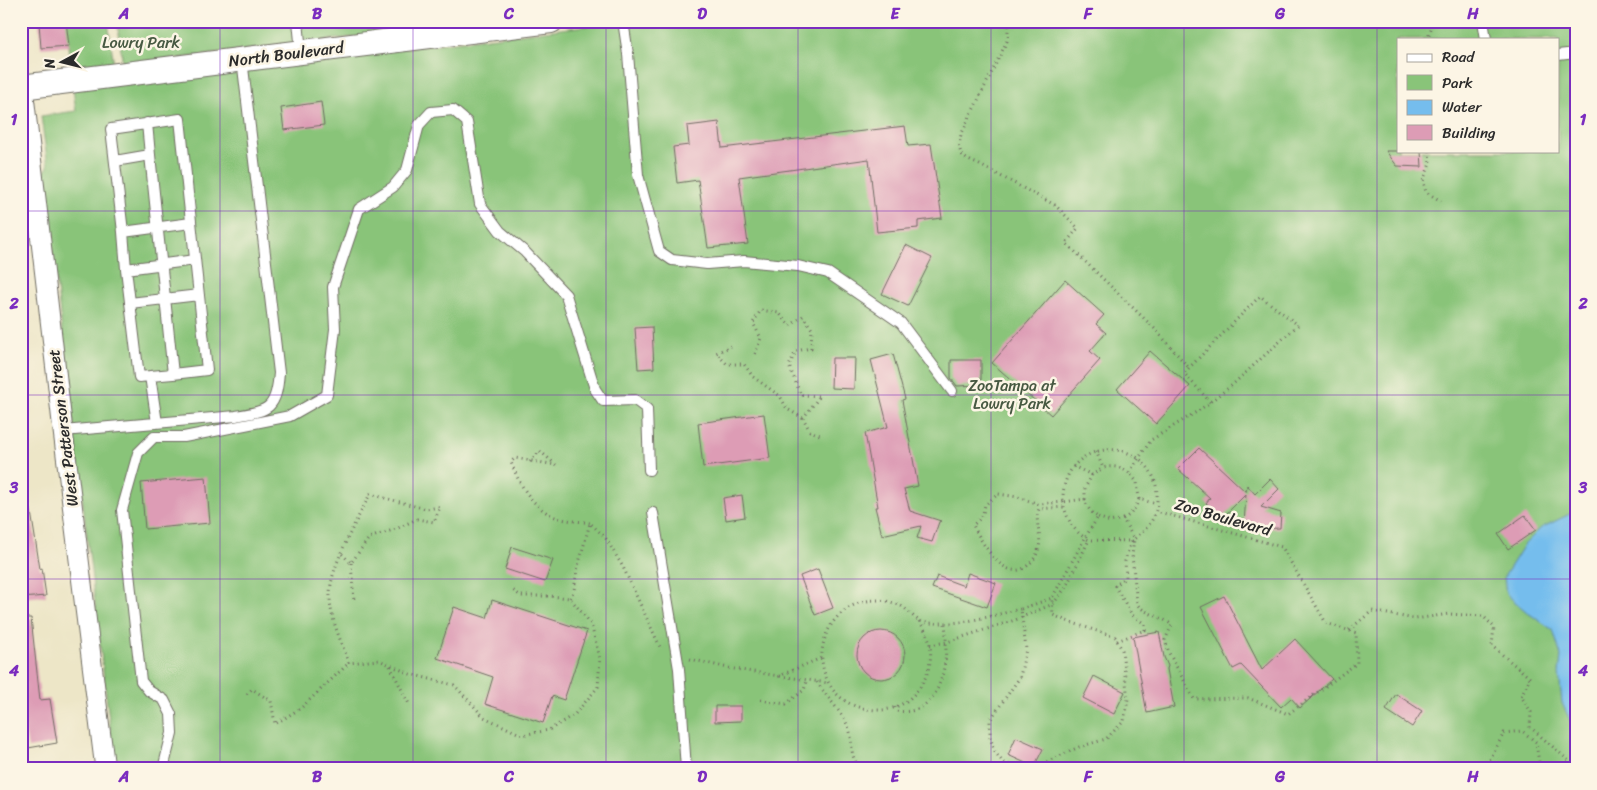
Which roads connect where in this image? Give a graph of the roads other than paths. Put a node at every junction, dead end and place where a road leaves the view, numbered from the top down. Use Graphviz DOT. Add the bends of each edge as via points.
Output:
graph roads {
  1 [pos="298,21"];
  2 [pos="551,21"];
  3 [pos="623,21"];
  4 [pos="1483,21"];
  5 [pos="1486,38"];
  6 [pos="301,52"];
  7 [pos="1576,53"];
  8 [pos="1560,55"];
  9 [pos="242,59"];
  10 [pos="22,87"];
  11 [pos="147,123"];
  12 [pos="150,155"];
  13 [pos="115,161"];
  14 [pos="191,224"];
  15 [pos="158,227"];
  16 [pos="122,232"];
  17 [pos="195,260"];
  18 [pos="161,265"];
  19 [pos="126,269"];
  20 [pos="199,295"];
  21 [pos="165,299"];
  22 [pos="130,303"];
  23 [pos="173,374"];
  24 [pos="150,376"];
  25 [pos="952,391"];
  26 [pos="157,423"];
  27 [pos="63,431"];
  28 [pos="649,470"];
  29 [pos="654,513"];
  30 [pos="105,769"];
  31 [pos="163,769"];
  32 [pos="686,769"];
  1 -- 6 [label="lane"];
  2 -- 6 [label="street, North Boulevard"];
  3 -- 25 [label="lane" via="638,175 659,251 672,260 707,264 744,261 798,266 828,274 901,323"];
  4 -- 5 [label="lane"];
  6 -- 9 [label="street, North Boulevard"];
  7 -- 8 [label="lane"];
  9 -- 10 [label="street, North Boulevard"];
  9 -- 26 [label="lane" via="278,385 274,400 269,408 262,411"];
  10 -- 27 [label="street, West Patterson Street"];
  11 -- 12 [label="lane"];
  11 -- 13 [label="lane" via="111,129"];
  11 -- 14 [label="lane" via="180,119"];
  12 -- 13 [label="lane"];
  12 -- 15 [label="lane"];
  13 -- 16 [label="lane"];
  14 -- 15 [label="lane"];
  14 -- 17 [label="lane"];
  15 -- 16 [label="lane"];
  15 -- 18 [label="lane"];
  16 -- 19 [label="lane"];
  17 -- 18 [label="lane"];
  17 -- 20 [label="lane"];
  18 -- 19 [label="lane"];
  18 -- 21 [label="lane"];
  19 -- 22 [label="lane"];
  20 -- 21 [label="lane"];
  20 -- 23 [label="lane" via="207,370"];
  21 -- 22 [label="lane"];
  21 -- 23 [label="lane"];
  22 -- 24 [label="lane" via="139,377"];
  23 -- 24 [label="lane"];
  24 -- 26 [label="lane"];
  26 -- 27 [label="lane"];
  27 -- 30 [label="street, West Patterson Street"];
  28 -- 31 [label="lane" via="647,409 635,400 603,401 595,389 566,295 500,230 480,204 467,122 454,110 431,112 419,125 407,170 393,187 359,208 333,287 334,329 327,395 290,416 184,437 154,437 138,453 122,510 141,681 149,691 164,700 171,714 172,733"];
  29 -- 32 [label="lane" via="679,669"];
}
